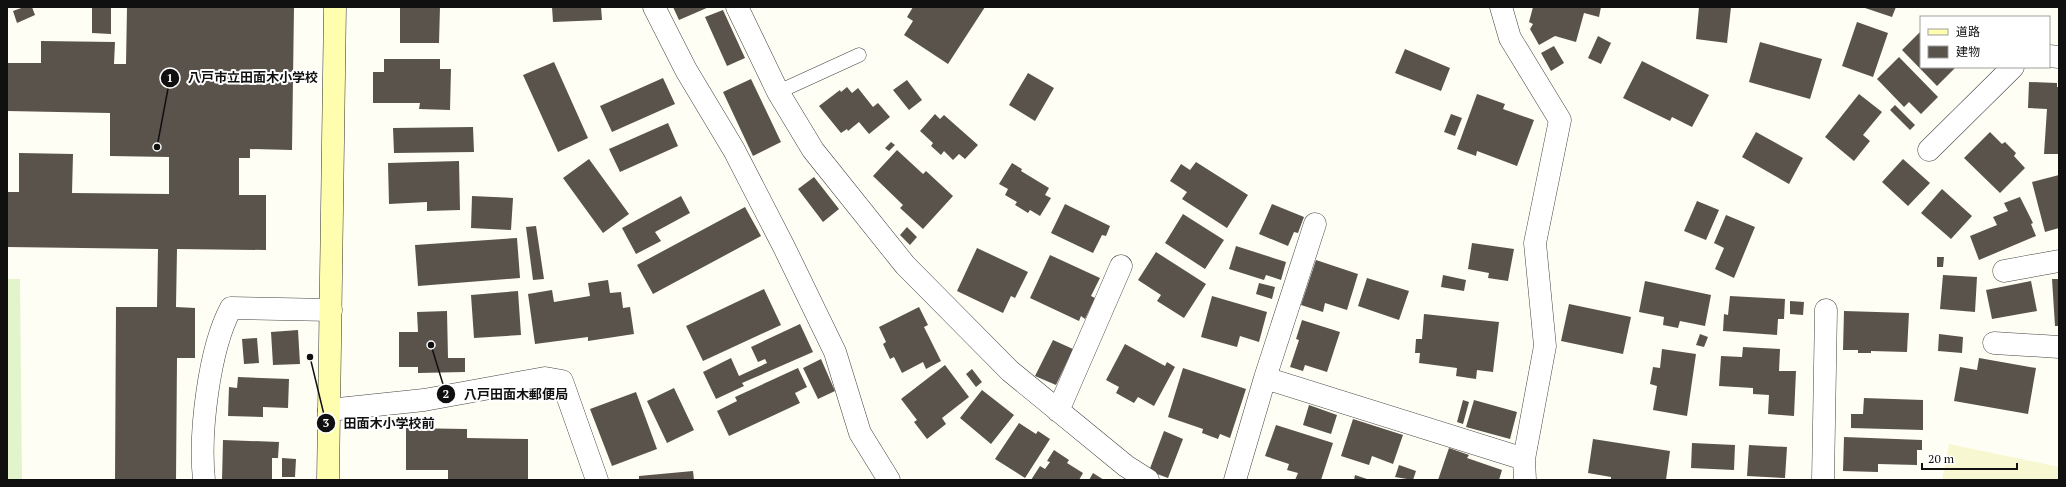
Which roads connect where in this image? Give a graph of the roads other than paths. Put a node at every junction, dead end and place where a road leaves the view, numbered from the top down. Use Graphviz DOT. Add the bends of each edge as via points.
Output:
graph roads {
  1 [pos="335,7"];
  2 [pos="654,7"];
  3 [pos="737,7"];
  4 [pos="1501,7"];
  5 [pos="859,55"];
  6 [pos="2012,68"];
  7 [pos="778,92"];
  8 [pos="1929,150"];
  9 [pos="1315,224"];
  10 [pos="2059,260"];
  11 [pos="1121,266"];
  12 [pos="2004,271"];
  13 [pos="331,310"];
  14 [pos="1826,310"];
  15 [pos="1994,342"];
  16 [pos="2059,347"];
  17 [pos="1265,378"];
  18 [pos="329,410"];
  19 [pos="1058,411"];
  20 [pos="1524,470"];
  21 [pos="204,480"];
  22 [pos="328,480"];
  23 [pos="597,480"];
  24 [pos="889,480"];
  25 [pos="1148,480"];
  26 [pos="1235,480"];
  27 [pos="1823,480"];
  1 -- 13 [label="street"];
  2 -- 24 [label="street" via="686,70 734,150 787,254 835,352 860,433"];
  3 -- 7 [label="street"];
  4 -- 20 [label="street" via="1510,38 1560,120 1535,243 1545,346"];
  5 -- 7 [label="lane"];
  6 -- 8 [label="street"];
  7 -- 19 [label="street" via="813,150 905,265 1010,371"];
  9 -- 17 [label="street"];
  10 -- 12 [label="street"];
  11 -- 19 [label="street"];
  13 -- 18 [label="street"];
  13 -- 21 [label="street" via="231,308 222,326 206,399"];
  14 -- 27 [label="street"];
  15 -- 16 [label="street"];
  17 -- 20 [label="street"];
  17 -- 26 [label="street"];
  18 -- 22 [label="street"];
  18 -- 23 [label="street" via="424,400 545,378 562,381"];
  19 -- 25 [label="street" via="1126,466"];
}
